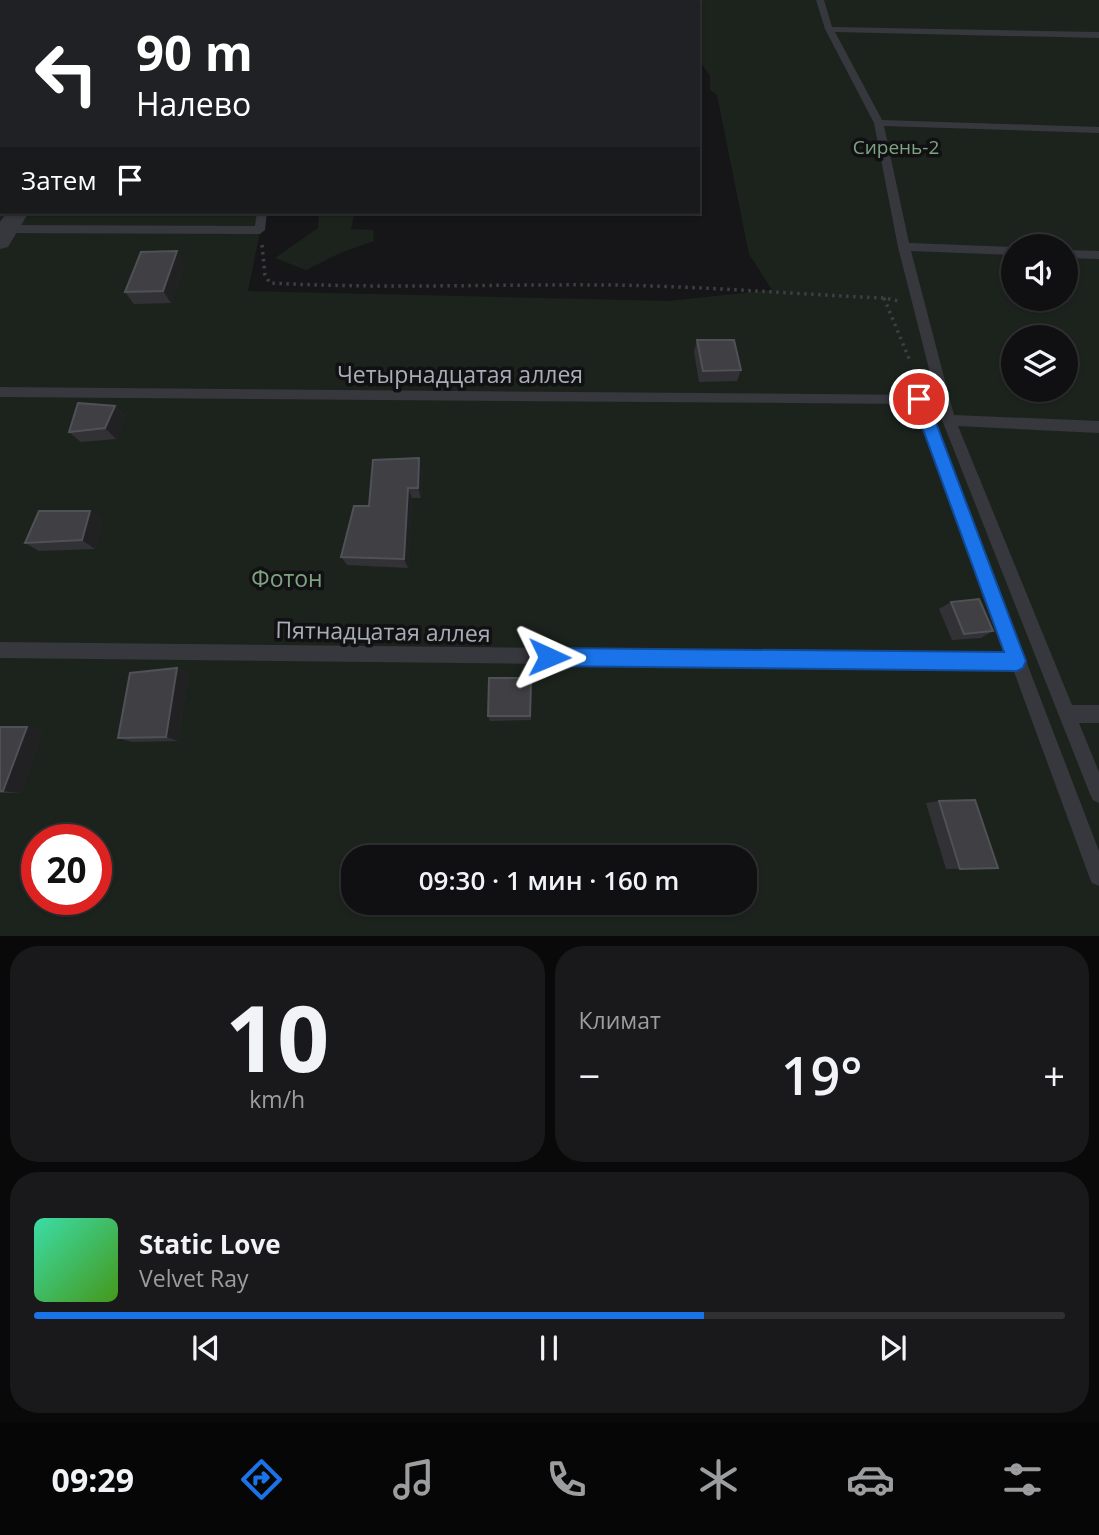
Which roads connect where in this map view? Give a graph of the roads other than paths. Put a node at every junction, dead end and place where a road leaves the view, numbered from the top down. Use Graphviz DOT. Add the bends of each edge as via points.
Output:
graph roads {
  1 [pos="820,0"];
  2 [pos="830,29"];
  3 [pos="1099,35"];
  4 [pos="879,123"];
  5 [pos="1099,130"];
  6 [pos="262,214"];
  7 [pos="6,228"];
  8 [pos="904,247"];
  9 [pos="1001,251"];
  10 [pos="1078,254"];
  11 [pos="1099,255"];
  12 [pos="0,392"];
  13 [pos="949,420"];
  14 [pos="1099,427"];
  15 [pos="0,650"];
  16 [pos="1017,661"];
  17 [pos="1068,714"];
  18 [pos="1099,714"];
  19 [pos="1099,794"];
  20 [pos="1099,876"];
  1 -- 2 [label="lane"];
  2 -- 3 [label="lane"];
  2 -- 4 [label="lane"];
  4 -- 5 [label="lane"];
  4 -- 8 [label="lane"];
  6 -- 7 [label="lane" via="260,230"];
  8 -- 9 [label="lane"];
  8 -- 13 [label="lane"];
  10 -- 11 [label="lane"];
  12 -- 16 [label="lane, Четырнадцатая аллея" via="919,399"];
  13 -- 14 [label="lane"];
  13 -- 17 [label="lane"];
  15 -- 16 [label="lane, Пятнадцатая аллея"];
  16 -- 20 [label="lane"];
  17 -- 18 [label="lane"];
  17 -- 19 [label="lane"];
}
